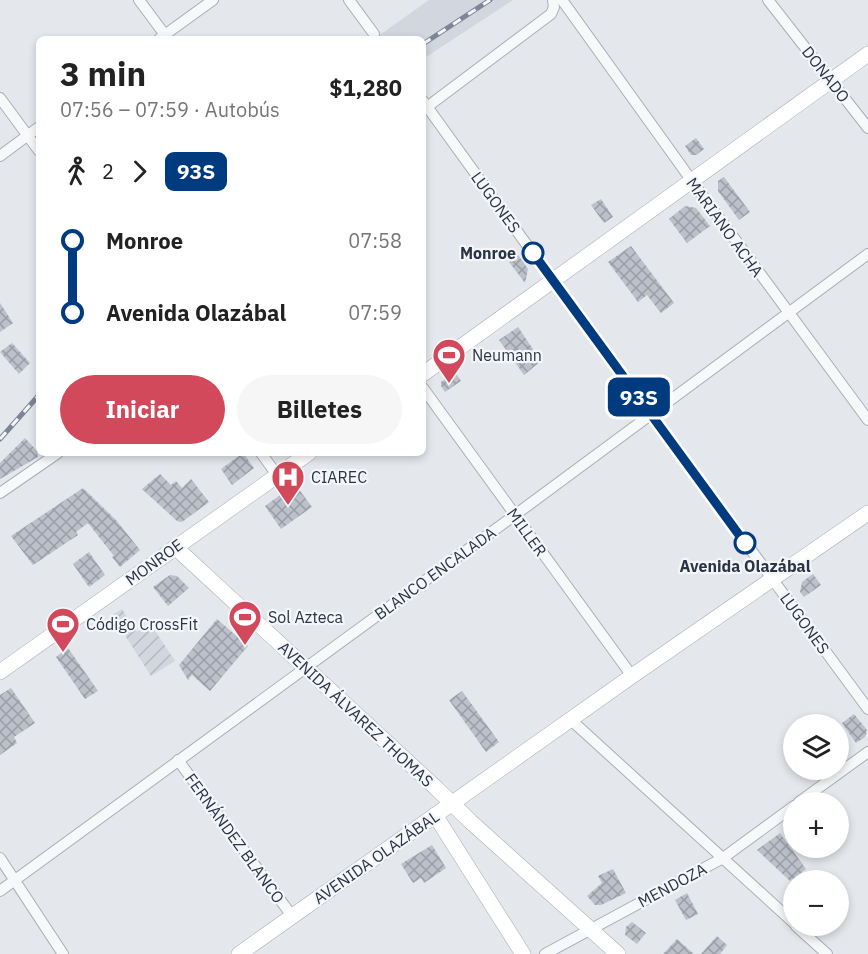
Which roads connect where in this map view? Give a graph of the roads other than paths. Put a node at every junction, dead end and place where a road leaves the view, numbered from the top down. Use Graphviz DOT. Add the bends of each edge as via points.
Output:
graph roads {
  1 [pos="139,0"];
  2 [pos="213,0"];
  3 [pos="349,0"];
  4 [pos="553,0"];
  5 [pos="759,0"];
  6 [pos="768,0"];
  7 [pos="776,0"];
  8 [pos="566,1"];
  9 [pos="552,14"];
  10 [pos="783,20"];
  11 [pos="584,32"];
  12 [pos="374,34"];
  13 [pos="163,36"];
  14 [pos="167,36"];
  15 [pos="868,54"];
  16 [pos="831,81"];
  17 [pos="0,98"];
  18 [pos="426,105"];
  19 [pos="426,107"];
  20 [pos="36,129"];
  21 [pos="868,129"];
  22 [pos="28,136"];
  23 [pos="36,147"];
  24 [pos="0,156"];
  25 [pos="692,181"];
  26 [pos="868,254"];
  27 [pos="553,281"];
  28 [pos="788,312"];
  29 [pos="426,372"];
  30 [pos="426,392"];
  31 [pos="651,413"];
  32 [pos="868,420"];
  33 [pos="53,456"];
  34 [pos="263,456"];
  35 [pos="305,456"];
  36 [pos="277,475"];
  37 [pos="0,494"];
  38 [pos="868,513"];
  39 [pos="515,515"];
  40 [pos="175,547"];
  41 [pos="772,579"];
  42 [pos="305,668"];
  43 [pos="0,672"];
  44 [pos="632,676"];
  45 [pos="868,709"];
  46 [pos="571,720"];
  47 [pos="868,752"];
  48 [pos="178,760"];
  49 [pos="813,792"];
  50 [pos="452,803"];
  51 [pos="783,814"];
  52 [pos="435,815"];
  53 [pos="0,858"];
  54 [pos="723,858"];
  55 [pos="14,880"];
  56 [pos="0,891"];
  57 [pos="783,913"];
  58 [pos="292,916"];
  59 [pos="589,930"];
  60 [pos="808,936"];
  61 [pos="63,954"];
  62 [pos="238,954"];
  63 [pos="523,954"];
  64 [pos="545,954"];
  65 [pos="618,954"];
  66 [pos="827,954"];
  1 -- 13 [label="street"];
  2 -- 14 [label="street"];
  3 -- 12 [label="street"];
  4 -- 9 [label="street"];
  5 -- 10 [label="street, DONADO"];
  6 -- 10 [label="street, DONADO"];
  7 -- 10 [label="street, DONADO"];
  8 -- 11 [label="street, MARIANO ACHA"];
  9 -- 11 [label="street, MARIANO ACHA" via="563,15"];
  9 -- 18 [label="street"];
  10 -- 16 [label="street, DONADO"];
  11 -- 25 [label="street, MARIANO ACHA"];
  15 -- 16 [label="main road"];
  16 -- 21 [label="street, DONADO"];
  16 -- 25 [label="main road"];
  17 -- 22 [label="street"];
  19 -- 27 [label="street, LUGONES"];
  20 -- 22 [label="street"];
  22 -- 23 [label="street"];
  22 -- 24 [label="street"];
  25 -- 27 [label="main road"];
  25 -- 28 [label="street, MARIANO ACHA"];
  26 -- 28 [label="street, BLANCO ENCALADA"];
  27 -- 29 [label="main road"];
  27 -- 31 [label="street, LUGONES"];
  28 -- 31 [label="street, BLANCO ENCALADA"];
  28 -- 32 [label="street, MARIANO ACHA"];
  30 -- 39 [label="street, MILLER"];
  31 -- 39 [label="street, BLANCO ENCALADA"];
  31 -- 41 [label="street, LUGONES"];
  33 -- 37 [label="street"];
  34 -- 36 [label="street"];
  35 -- 36 [label="main road, MONROE"];
  36 -- 40 [label="main road, MONROE"];
  38 -- 41 [label="main road, AVENIDA OLAZÁBAL"];
  39 -- 42 [label="street, BLANCO ENCALADA"];
  39 -- 44 [label="street, MILLER"];
  40 -- 42 [label="main road, AVENIDA ÁLVAREZ THOMAS"];
  40 -- 43 [label="main road, MONROE"];
  41 -- 44 [label="main road, AVENIDA OLAZÁBAL"];
  41 -- 45 [label="street, LUGONES"];
  42 -- 48 [label="street, BLANCO ENCALADA"];
  42 -- 50 [label="main road, AVENIDA ÁLVAREZ THOMAS"];
  44 -- 46 [label="main road, AVENIDA OLAZÁBAL"];
  46 -- 50 [label="main road, AVENIDA OLAZÁBAL"];
  46 -- 54 [label="street"];
  47 -- 49 [label="street"];
  48 -- 55 [label="street, BLANCO ENCALADA"];
  48 -- 58 [label="street, FERNÁNDEZ BLANCO"];
  50 -- 52 [label="main road, AVENIDA OLAZÁBAL"];
  50 -- 59 [label="main road, AVENIDA ÁLVAREZ THOMAS"];
  51 -- 54 [label="street, MENDOZA"];
  52 -- 58 [label="main road, AVENIDA OLAZÁBAL"];
  52 -- 63 [label="main road"];
  53 -- 55 [label="street"];
  54 -- 57 [label="street"];
  54 -- 59 [label="street, MENDOZA"];
  55 -- 56 [label="street, BLANCO ENCALADA"];
  55 -- 61 [label="street"];
  58 -- 62 [label="main road, AVENIDA OLAZÁBAL"];
  59 -- 64 [label="street, MENDOZA"];
  59 -- 65 [label="main road, AVENIDA ÁLVAREZ THOMAS"];
  60 -- 66 [label="street"];
}
